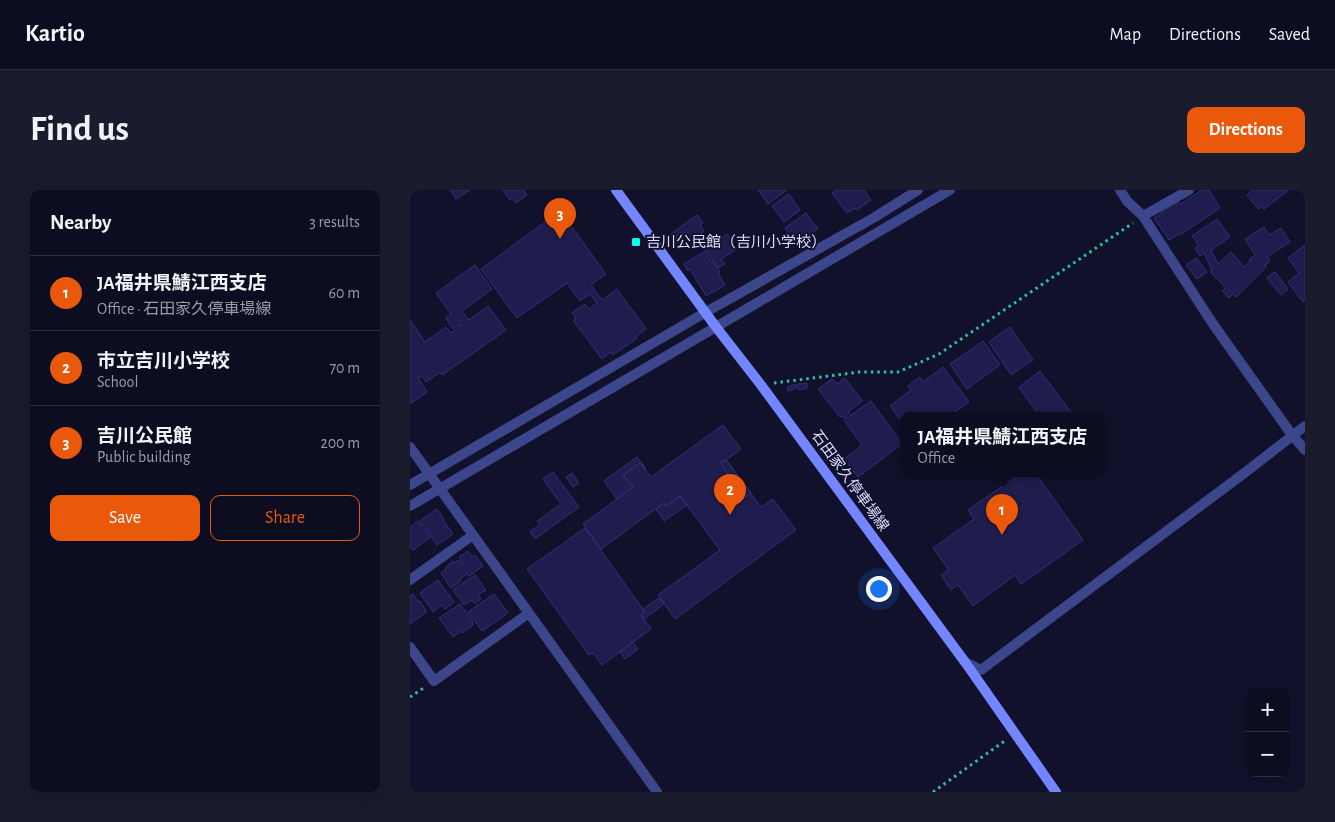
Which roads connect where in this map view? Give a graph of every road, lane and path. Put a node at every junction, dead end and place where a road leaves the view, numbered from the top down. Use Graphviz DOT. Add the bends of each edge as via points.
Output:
graph roads {
  1 [pos="616,190"];
  2 [pos="918,190"];
  3 [pos="950,190"];
  4 [pos="1120,190"];
  5 [pos="1189,190"];
  6 [pos="1143,216"];
  7 [pos="706,312"];
  8 [pos="716,327"];
  9 [pos="761,385"];
  10 [pos="1305,426"];
  11 [pos="1292,435"];
  12 [pos="410,447"];
  13 [pos="1305,450"];
  14 [pos="429,474"];
  15 [pos="410,485"];
  16 [pos="440,488"];
  17 [pos="410,506"];
  18 [pos="473,535"];
  19 [pos="410,580"];
  20 [pos="529,613"];
  21 [pos="410,647"];
  22 [pos="965,662"];
  23 [pos="1015,733"];
  24 [pos="657,792"];
  25 [pos="933,792"];
  26 [pos="1056,792"];
  1 -- 7 [label="main road, 石田家久停車場線"];
  2 -- 7 [label="street"];
  3 -- 8 [label="street"];
  4 -- 6 [label="street"];
  5 -- 6 [label="street"];
  6 -- 9 [label="path" via="939,354 898,372 860,372"];
  6 -- 11 [label="street" via="1213,324"];
  7 -- 8 [label="main road, 石田家久停車場線"];
  7 -- 14 [label="street"];
  8 -- 9 [label="main road, 石田家久停車場線"];
  8 -- 16 [label="street"];
  9 -- 22 [label="main road, 石田家久停車場線"];
  10 -- 11 [label="street"];
  11 -- 13 [label="street"];
  11 -- 22 [label="street" via="981,670"];
  12 -- 14 [label="street"];
  14 -- 15 [label="street"];
  14 -- 16 [label="street"];
  16 -- 17 [label="street"];
  16 -- 18 [label="street"];
  18 -- 19 [label="street"];
  18 -- 20 [label="street"];
  20 -- 21 [label="street" via="434,680"];
  20 -- 24 [label="street"];
  22 -- 23 [label="main road, 石田家久停車場線"];
  23 -- 25 [label="path"];
  23 -- 26 [label="main road, 石田家久停車場線"];
}
